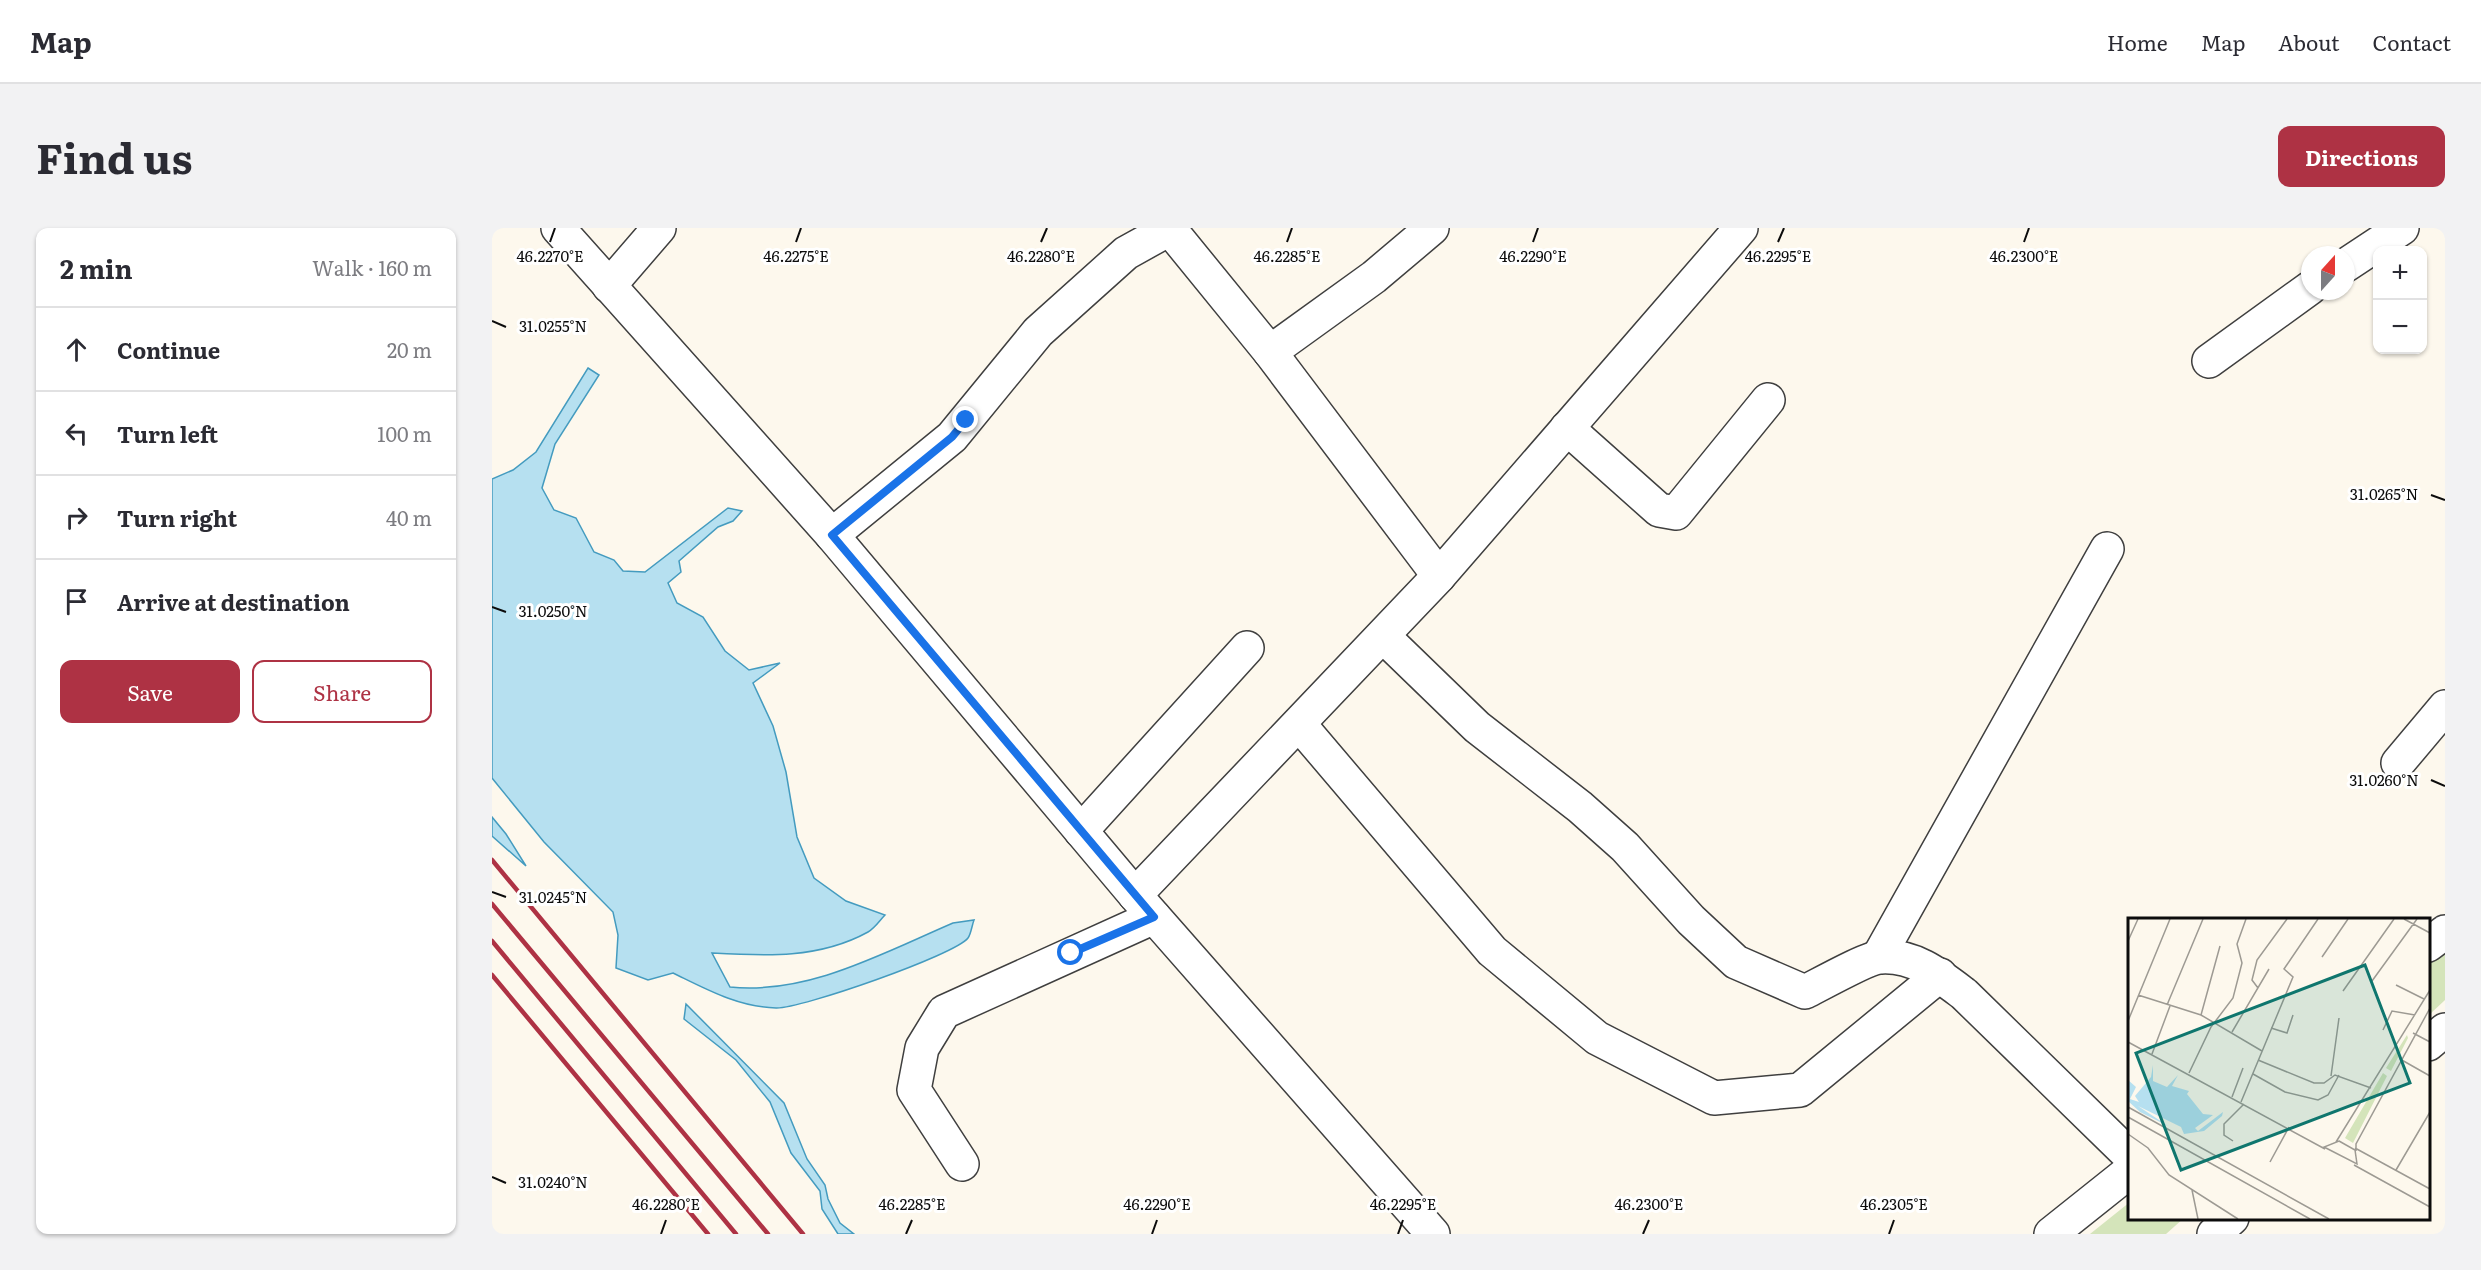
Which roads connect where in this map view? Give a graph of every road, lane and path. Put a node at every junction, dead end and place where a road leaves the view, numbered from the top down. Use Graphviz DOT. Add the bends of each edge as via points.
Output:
graph roads {
  1 [pos="558,228"];
  2 [pos="659,228"];
  3 [pos="1170,228"];
  4 [pos="1432,228"];
  5 [pos="1741,228"];
  6 [pos="2402,228"];
  7 [pos="2355,259"];
  8 [pos="609,286"];
  9 [pos="2301,295"];
  10 [pos="1270,352"];
  11 [pos="2209,361"];
  12 [pos="1768,400"];
  13 [pos="1567,428"];
  14 [pos="832,535"];
  15 [pos="2107,549"];
  16 [pos="1439,576"];
  17 [pos="1383,636"];
  18 [pos="1247,648"];
  19 [pos="2445,707"];
  20 [pos="1299,724"];
  21 [pos="2398,763"];
  22 [pos="1082,831"];
  23 [pos="1144,906"];
  24 [pos="2445,932"];
  25 [pos="2430,943"];
  26 [pos="1879,957"];
  27 [pos="1940,975"];
  28 [pos="2128,1154"];
  29 [pos="962,1164"];
  30 [pos="2128,1173"];
  31 [pos="2231,1219"];
  32 [pos="1420,1230"];
  33 [pos="2050,1234"];
  34 [pos="2214,1234"];
  1 -- 8 [label="street"];
  2 -- 8 [label="street"];
  3 -- 10 [label="street"];
  3 -- 14 [label="street" via="1126,253 1038,332 952,437"];
  4 -- 10 [label="street" via="1374,278"];
  5 -- 13 [label="street"];
  6 -- 7 [label="street"];
  8 -- 14 [label="street"];
  9 -- 11 [label="street"];
  10 -- 16 [label="street"];
  12 -- 13 [label="street" via="1676,513 1659,510"];
  13 -- 16 [label="street"];
  14 -- 22 [label="street"];
  15 -- 26 [label="street"];
  16 -- 17 [label="street"];
  17 -- 20 [label="street"];
  17 -- 26 [label="street" via="1477,727 1625,847 1691,920 1736,962 1805,992"];
  18 -- 22 [label="street"];
  19 -- 21 [label="street"];
  20 -- 23 [label="street"];
  20 -- 27 [label="street" via="1492,951 1597,1038 1714,1098 1800,1089"];
  22 -- 23 [label="street"];
  23 -- 29 [label="street" via="944,1012 922,1048 914,1090"];
  23 -- 32 [label="street"];
  24 -- 25 [label="street"];
  26 -- 27 [label="street" via="1912,960"];
  27 -- 28 [label="street"];
  30 -- 33 [label="street"];
  31 -- 34 [label="street"];
}
